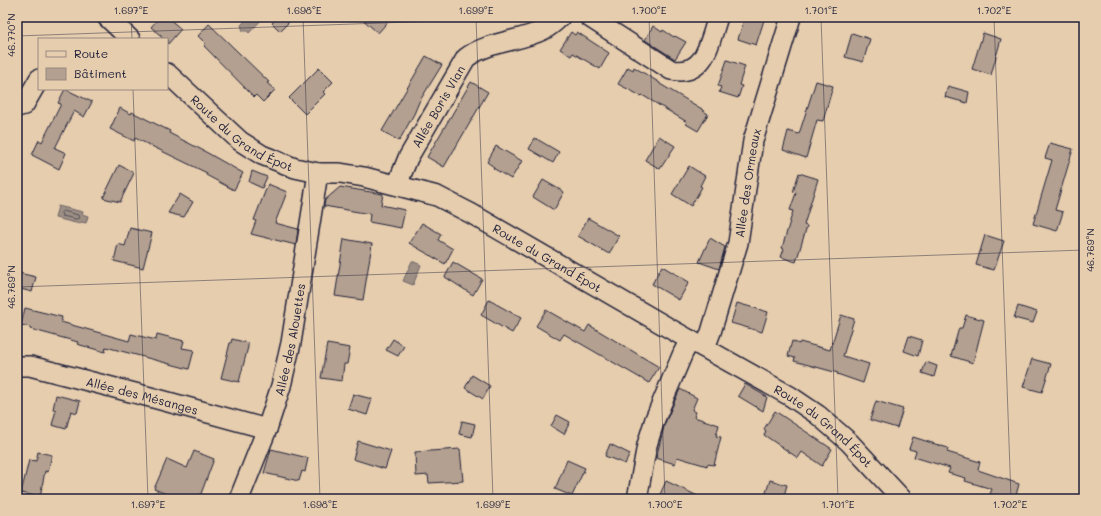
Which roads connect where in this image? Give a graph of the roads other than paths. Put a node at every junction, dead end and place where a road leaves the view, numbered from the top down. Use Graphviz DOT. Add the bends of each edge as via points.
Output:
graph roads {
  1 [pos="107,17"];
  2 [pos="560,17"];
  3 [pos="589,17"];
  4 [pos="718,17"];
  5 [pos="791,17"];
  6 [pos="129,38"];
  7 [pos="168,74"];
  8 [pos="38,81"];
  9 [pos="17,107"];
  10 [pos="318,173"];
  11 [pos="397,185"];
  12 [pos="697,344"];
  13 [pos="17,366"];
  14 [pos="267,429"];
  15 [pos="239,499"];
  16 [pos="637,499"];
  17 [pos="902,499"];
  1 -- 6 [label="street"];
  2 -- 11 [label="street, Allée Boris Vian" via="533,35 479,50 466,58 408,158"];
  3 -- 4 [label="street" via="671,70 677,71 692,68 702,61"];
  5 -- 12 [label="street, Allée des Ormeaux" via="753,141 738,243 708,340"];
  7 -- 10 [label="street, Route du Grand Épot" via="240,141 279,162"];
  8 -- 9 [label="street" via="24,105"];
  10 -- 11 [label="street, Route du Grand Épot" via="340,173"];
  10 -- 14 [label="street, Allée des Alouettes" via="291,343"];
  11 -- 12 [label="street, Route du Grand Épot" via="437,196 472,214"];
  12 -- 16 [label="street, Allée des Ormeaux" via="683,353 654,419"];
  12 -- 17 [label="street, Route du Grand Épot" via="790,396 818,415 849,442"];
  13 -- 14 [label="street, Allée des Mésanges" via="30,366"];
  14 -- 15 [label="street, Allée des Alouettes"];
}
